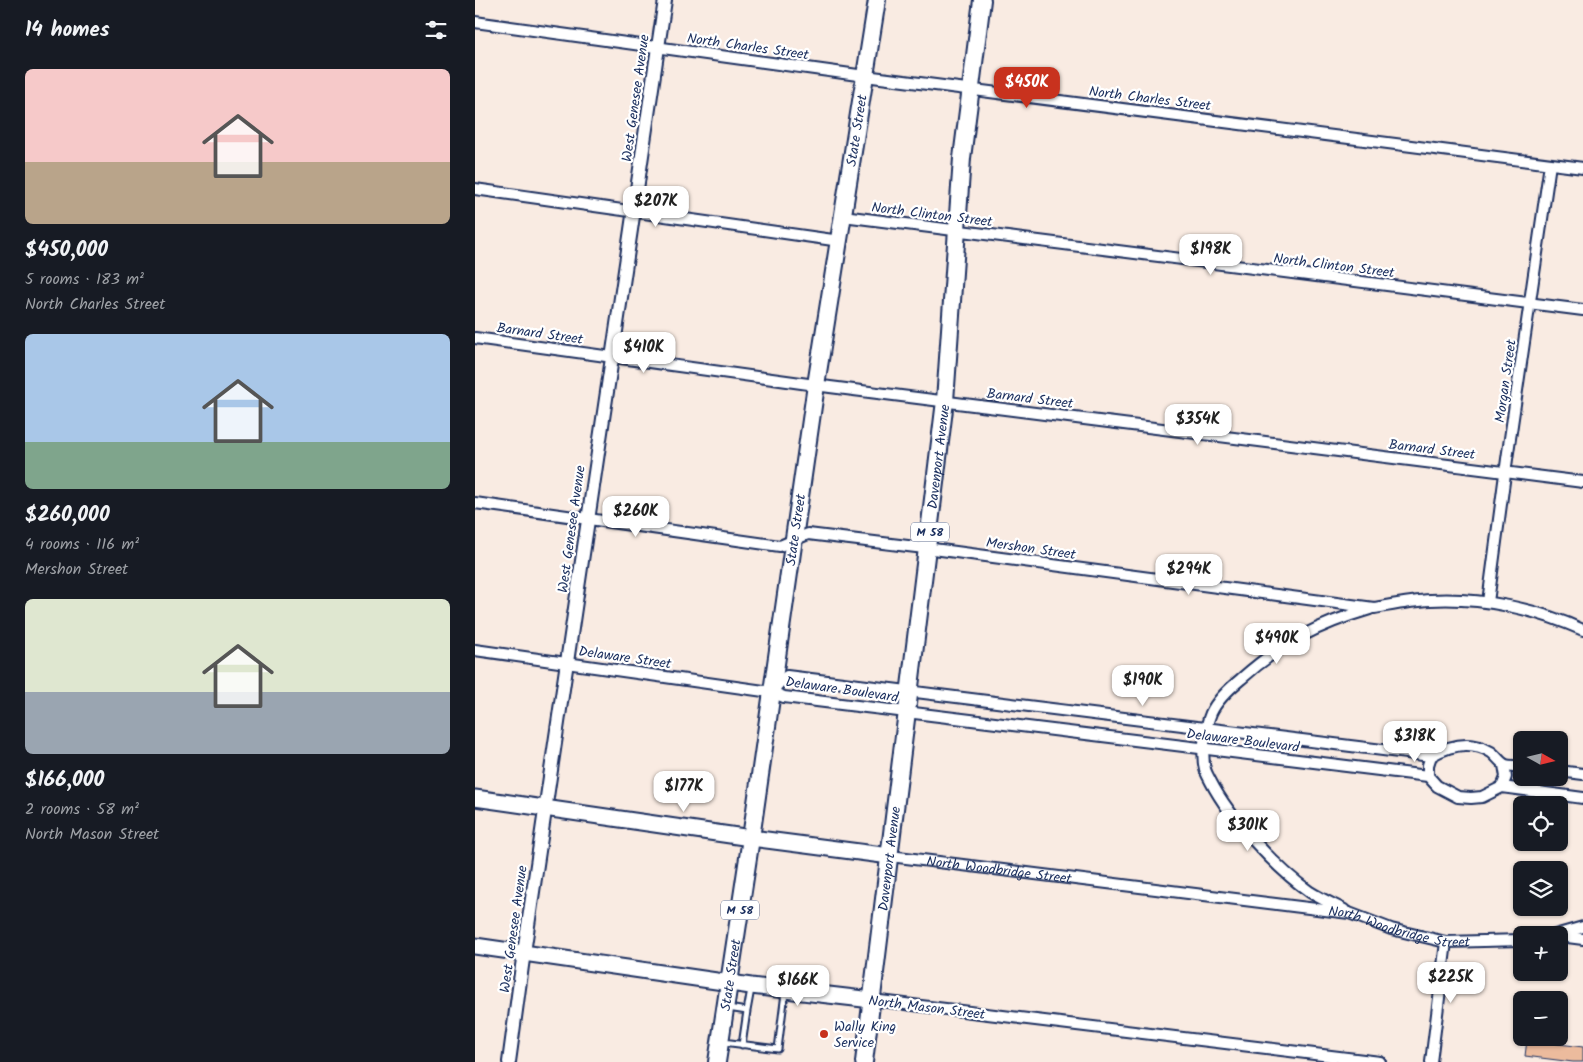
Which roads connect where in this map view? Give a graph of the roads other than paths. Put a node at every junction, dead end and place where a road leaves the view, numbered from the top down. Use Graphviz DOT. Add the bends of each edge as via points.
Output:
graph roads {
  1 [pos="665,0"];
  2 [pos="877,0"];
  3 [pos="982,0"];
  4 [pos="475,22"];
  5 [pos="658,47"];
  6 [pos="865,76"];
  7 [pos="970,89"];
  8 [pos="1550,164"];
  9 [pos="1583,168"];
  10 [pos="475,189"];
  11 [pos="633,212"];
  12 [pos="843,216"];
  13 [pos="958,231"];
  14 [pos="840,240"];
  15 [pos="1530,304"];
  16 [pos="1583,310"];
  17 [pos="475,338"];
  18 [pos="611,357"];
  19 [pos="816,385"];
  20 [pos="945,401"];
  21 [pos="1505,472"];
  22 [pos="1583,482"];
  23 [pos="475,503"];
  24 [pos="588,519"];
  25 [pos="793,540"];
  26 [pos="928,548"];
  27 [pos="1488,602"];
  28 [pos="1374,608"];
  29 [pos="1583,630"];
  30 [pos="475,650"];
  31 [pos="567,663"];
  32 [pos="911,691"];
  33 [pos="771,692"];
  34 [pos="908,713"];
  35 [pos="1206,727"];
  36 [pos="1204,750"];
  37 [pos="1431,756"];
  38 [pos="1504,765"];
  39 [pos="1513,766"];
  40 [pos="1568,773"];
  41 [pos="1583,774"];
  42 [pos="1428,776"];
  43 [pos="1502,787"];
  44 [pos="475,798"];
  45 [pos="1583,798"];
  46 [pos="545,808"];
  47 [pos="751,838"];
  48 [pos="890,856"];
  49 [pos="1349,913"];
  50 [pos="1583,927"];
  51 [pos="1568,931"];
  52 [pos="1568,937"];
  53 [pos="1583,939"];
  54 [pos="1513,940"];
  55 [pos="1446,942"];
  56 [pos="475,946"];
  57 [pos="524,953"];
  58 [pos="729,982"];
  59 [pos="751,986"];
  60 [pos="786,990"];
  61 [pos="872,1000"];
  62 [pos="725,1007"];
  63 [pos="747,1011"];
  64 [pos="720,1042"];
  65 [pos="741,1045"];
  66 [pos="509,1062"];
  67 [pos="717,1062"];
  68 [pos="864,1062"];
  69 [pos="1379,1062"];
  70 [pos="1431,1062"];
  1 -- 5 [label="street, West Genesee Avenue"];
  2 -- 6 [label="main road, State Street / M 58"];
  3 -- 7 [label="main road, Davenport Avenue / M 58"];
  4 -- 5 [label="street, North Charles Street"];
  5 -- 6 [label="street, North Charles Street"];
  5 -- 11 [label="street, West Genesee Avenue"];
  6 -- 7 [label="street, North Charles Street"];
  6 -- 12 [label="main road, State Street / M 58"];
  7 -- 8 [label="street, North Charles Street"];
  7 -- 13 [label="main road, Davenport Avenue / M 58"];
  8 -- 9 [label="street, North Charles Street"];
  8 -- 15 [label="street, Morgan Street"];
  10 -- 11 [label="street"];
  11 -- 14 [label="street"];
  11 -- 18 [label="street, West Genesee Avenue"];
  12 -- 13 [label="street, North Clinton Street"];
  12 -- 14 [label="main road, State Street / M 58"];
  13 -- 15 [label="street, North Clinton Street"];
  13 -- 20 [label="main road, Davenport Avenue / M 58"];
  14 -- 19 [label="main road, State Street / M 58"];
  15 -- 16 [label="street, North Clinton Street"];
  15 -- 21 [label="street, Morgan Street"];
  17 -- 18 [label="street, Barnard Street"];
  18 -- 19 [label="street, Barnard Street"];
  18 -- 24 [label="street, West Genesee Avenue"];
  19 -- 20 [label="street, Barnard Street"];
  19 -- 25 [label="main road, State Street / M 58"];
  20 -- 21 [label="street, Barnard Street"];
  20 -- 26 [label="main road, Davenport Avenue / M 58"];
  21 -- 22 [label="street, Barnard Street"];
  21 -- 27 [label="street, Morgan Street"];
  23 -- 24 [label="street, Mershon Street"];
  24 -- 25 [label="street, Mershon Street" via="780,546"];
  24 -- 31 [label="street, West Genesee Avenue"];
  25 -- 26 [label="street, Mershon Street" via="808,534"];
  25 -- 33 [label="main road, State Street / M 58"];
  26 -- 28 [label="street, Mershon Street"];
  26 -- 32 [label="main road, Davenport Avenue / M 58"];
  27 -- 28 [label="street, Mershon Street" via="1431,600"];
  27 -- 29 [label="street, Mershon Street" via="1553,618"];
  28 -- 35 [label="street" via="1330,622 1280,648 1229,689 1211,711"];
  30 -- 31 [label="street, Delaware Street"];
  31 -- 33 [label="street, Delaware Street"];
  31 -- 46 [label="street, West Genesee Avenue"];
  32 -- 33 [label="street, Delaware Boulevard" via="787,676"];
  32 -- 34 [label="main road, Davenport Avenue / M 58"];
  32 -- 35 [label="street, Delaware Boulevard"];
  33 -- 34 [label="street, Delaware Boulevard" via="784,697"];
  33 -- 47 [label="main road, State Street / M 58"];
  34 -- 36 [label="street, Delaware Boulevard"];
  34 -- 48 [label="main road, Davenport Avenue / M 58"];
  35 -- 36 [label="street"];
  35 -- 37 [label="street, Delaware Boulevard"];
  36 -- 42 [label="street, Delaware Boulevard"];
  36 -- 49 [label="street" via="1205,769 1217,793 1246,832 1281,868 1310,891"];
  37 -- 38 [label="street, Delaware Boulevard" via="1456,746 1469,745 1493,753"];
  37 -- 42 [label="street"];
  38 -- 39 [label="street"];
  38 -- 43 [label="street" via="1506,777"];
  40 -- 41 [label="street"];
  42 -- 43 [label="street" via="1437,786 1471,798 1482,797"];
  43 -- 45 [label="street"];
  44 -- 46 [label="main road, North Woodbridge Street"];
  46 -- 47 [label="main road, North Woodbridge Street"];
  46 -- 57 [label="street, West Genesee Avenue"];
  47 -- 48 [label="main road, North Woodbridge Street"];
  47 -- 58 [label="main road, State Street / M 58"];
  48 -- 49 [label="street, North Woodbridge Street"];
  48 -- 61 [label="main road, Davenport Avenue / M 58"];
  49 -- 55 [label="street, North Woodbridge Street" via="1391,929"];
  50 -- 51 [label="street"];
  52 -- 53 [label="street"];
  54 -- 55 [label="street, North Woodbridge Street"];
  55 -- 70 [label="street"];
  56 -- 57 [label="main road, North Mason Street"];
  57 -- 58 [label="main road, North Mason Street"];
  57 -- 66 [label="street, West Genesee Avenue"];
  58 -- 59 [label="main road, North Mason Street"];
  58 -- 62 [label="main road, State Street / M 58"];
  59 -- 60 [label="main road, North Mason Street"];
  59 -- 63 [label="lane"];
  60 -- 61 [label="main road, North Mason Street"];
  60 -- 65 [label="lane" via="778,1049"];
  61 -- 68 [label="main road, Davenport Avenue / M 58"];
  61 -- 69 [label="street, North Mason Street"];
  62 -- 63 [label="lane"];
  62 -- 64 [label="main road, State Street / M 58"];
  63 -- 65 [label="lane"];
  64 -- 65 [label="lane"];
  64 -- 67 [label="main road, State Street / M 58"];
}
